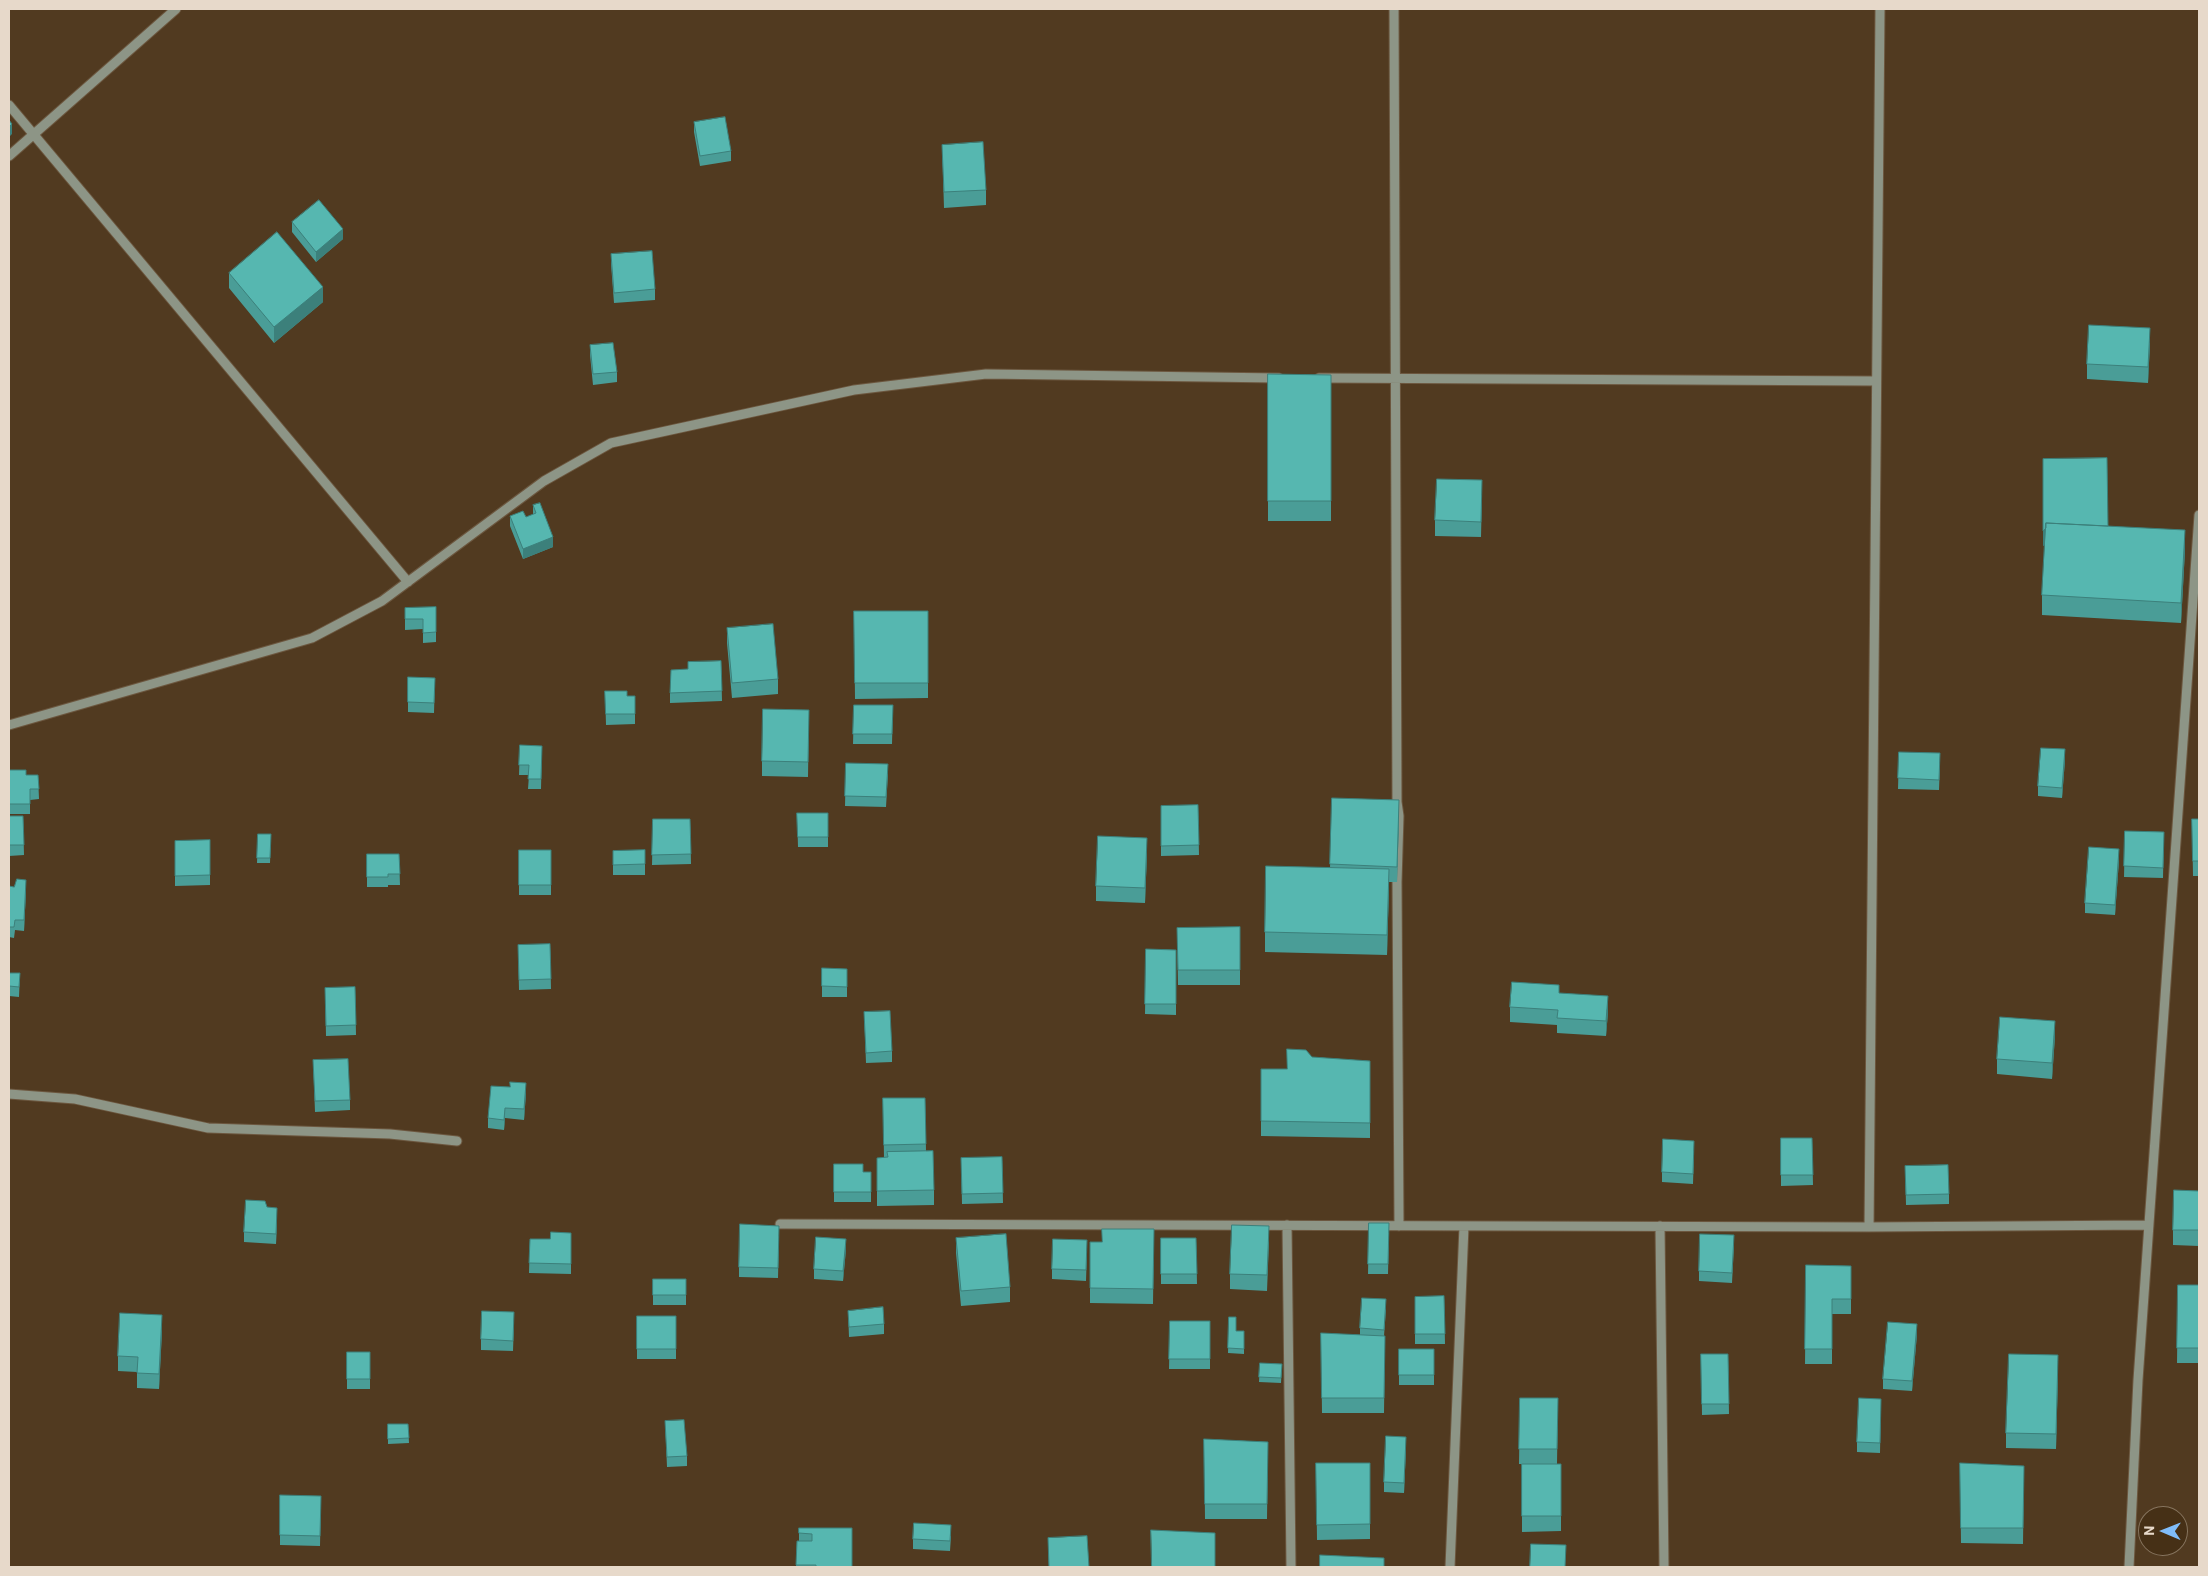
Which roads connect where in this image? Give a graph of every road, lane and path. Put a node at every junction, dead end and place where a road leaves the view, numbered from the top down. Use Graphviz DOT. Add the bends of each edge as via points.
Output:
graph roads {
  1 [pos="176,9"];
  2 [pos="1394,9"];
  3 [pos="1880,9"];
  4 [pos="9,105"];
  5 [pos="34,134"];
  6 [pos="9,156"];
  7 [pos="1285,378"];
  8 [pos="1305,378"];
  9 [pos="1395,379"];
  10 [pos="1876,380"];
  11 [pos="2199,515"];
  12 [pos="408,582"];
  13 [pos="9,726"];
  14 [pos="9,1094"];
  15 [pos="457,1141"];
  16 [pos="780,1224"];
  17 [pos="1287,1225"];
  18 [pos="2149,1225"];
  19 [pos="1398,1226"];
  20 [pos="1464,1226"];
  21 [pos="1660,1226"];
  22 [pos="1869,1227"];
  23 [pos="1290,1567"];
  24 [pos="1450,1567"];
  25 [pos="1664,1567"];
  26 [pos="2129,1567"];
  1 -- 5 [label="street"];
  2 -- 9 [label="street"];
  3 -- 10 [label="street"];
  4 -- 5 [label="street"];
  5 -- 6 [label="street"];
  5 -- 12 [label="street"];
  7 -- 12 [label="street" via="986,374 854,390 611,443 544,481"];
  8 -- 9 [label="street"];
  9 -- 10 [label="street"];
  9 -- 19 [label="street"];
  10 -- 22 [label="street"];
  11 -- 18 [label="street"];
  12 -- 13 [label="street" via="382,602 312,638"];
  14 -- 15 [label="street" via="75,1099 208,1128 390,1134"];
  16 -- 17 [label="street"];
  17 -- 19 [label="street"];
  17 -- 23 [label="street"];
  18 -- 22 [label="street"];
  18 -- 26 [label="street"];
  19 -- 20 [label="street"];
  20 -- 21 [label="street"];
  20 -- 24 [label="street"];
  21 -- 22 [label="street"];
  21 -- 25 [label="street"];
}
